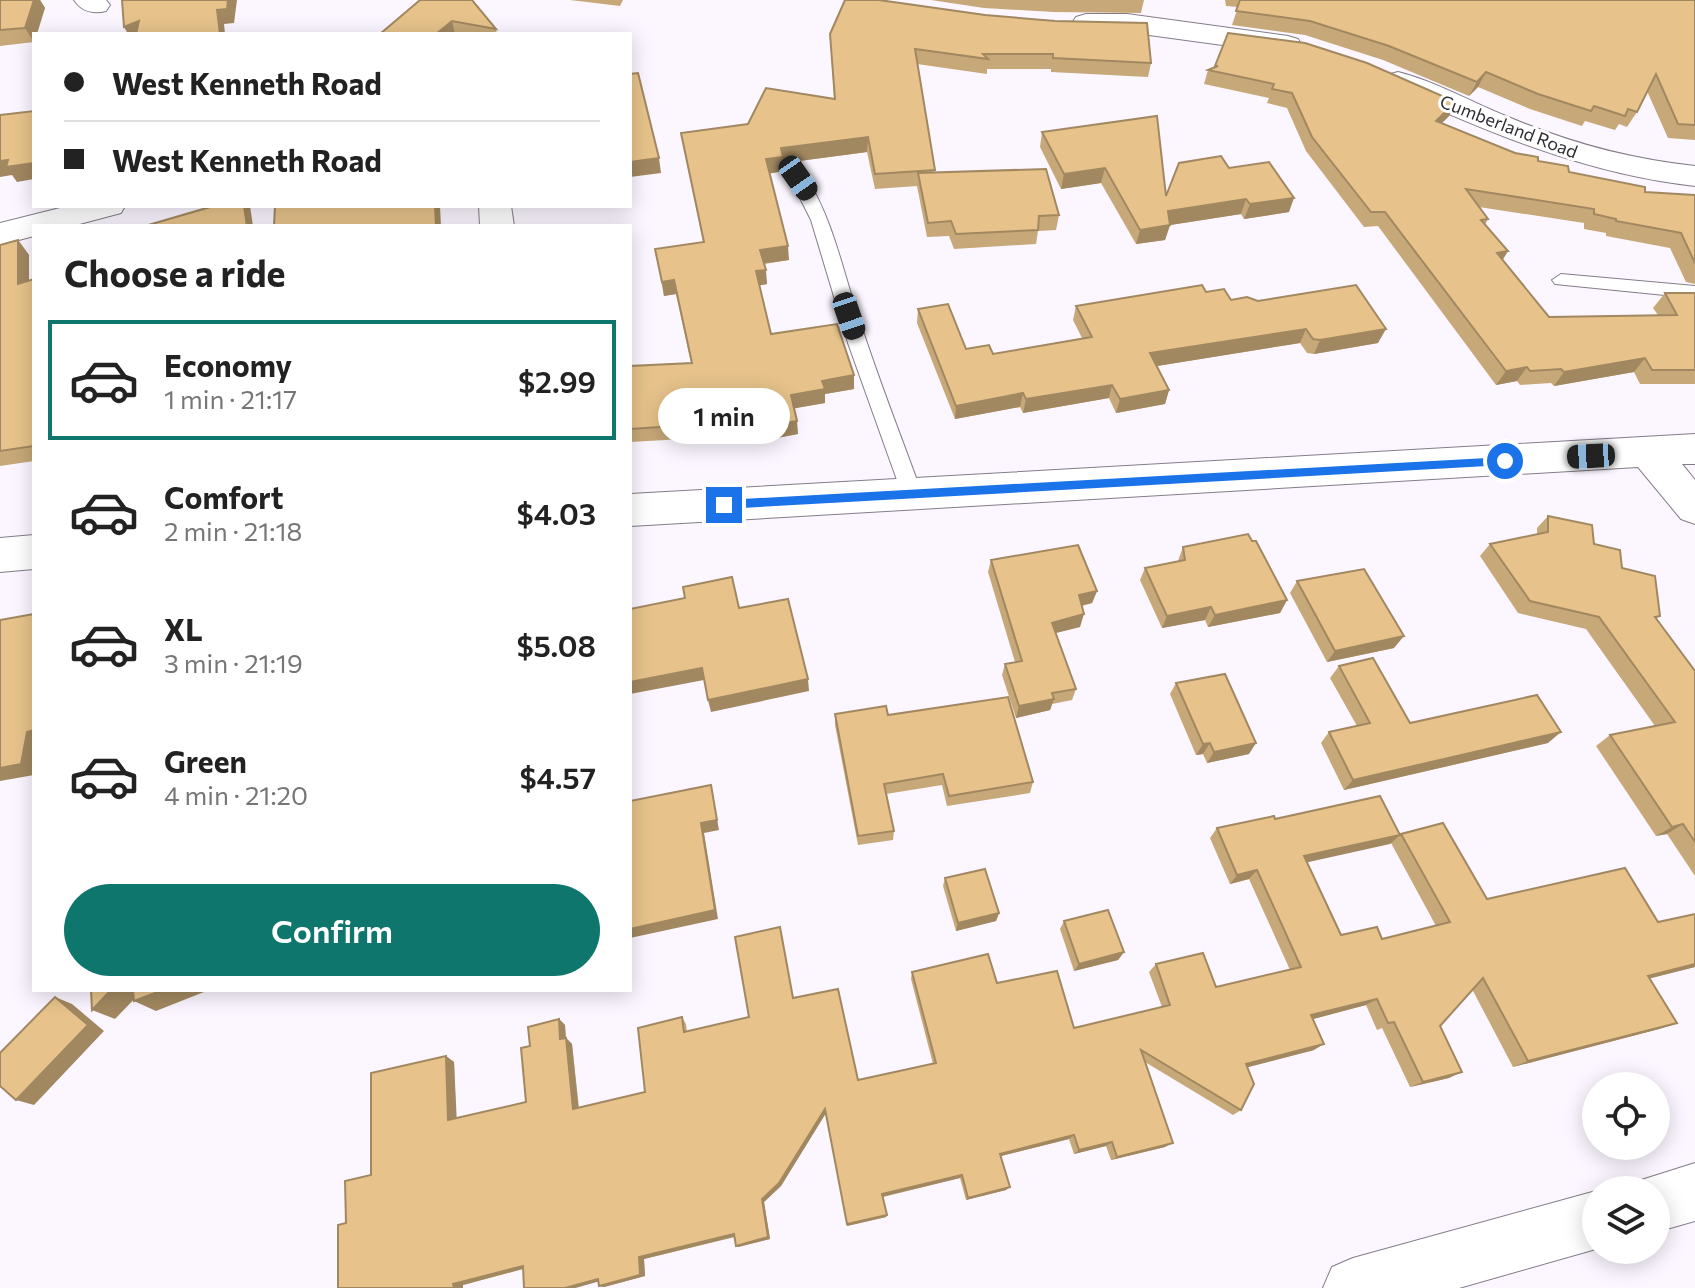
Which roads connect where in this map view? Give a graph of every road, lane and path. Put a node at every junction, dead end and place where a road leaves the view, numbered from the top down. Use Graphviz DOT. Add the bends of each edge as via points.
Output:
graph roads {
  1 [pos="1181,0"];
  2 [pos="1053,24"];
  3 [pos="1182,30"];
  4 [pos="1318,51"];
  5 [pos="1372,69"];
  6 [pos="1695,176"];
  7 [pos="798,178"];
  8 [pos="101,208"];
  9 [pos="39,224"];
  10 [pos="32,226"];
  11 [pos="0,234"];
  12 [pos="1561,280"];
  13 [pos="1695,292"];
  14 [pos="1695,449"];
  15 [pos="1649,453"];
  16 [pos="912,494"];
  17 [pos="1695,508"];
  18 [pos="632,510"];
  19 [pos="32,552"];
  20 [pos="0,555"];
  21 [pos="1695,1192"];
  22 [pos="1670,1199"];
  23 [pos="1582,1224"];
  24 [pos="1353,1288"];
  1 -- 3 [label="street"];
  2 -- 3 [label="street" via="1127,23"];
  3 -- 4 [label="street"];
  5 -- 6 [label="street, Cumberland Road" via="1536,139 1610,163"];
  7 -- 16 [label="lane" via="825,226 840,289"];
  8 -- 9 [label="street"];
  10 -- 11 [label="street"];
  12 -- 13 [label="lane"];
  14 -- 15 [label="street"];
  15 -- 16 [label="street"];
  15 -- 17 [label="street"];
  16 -- 18 [label="street"];
  19 -- 20 [label="street"];
  21 -- 22 [label="street"];
  23 -- 24 [label="street"];
}
